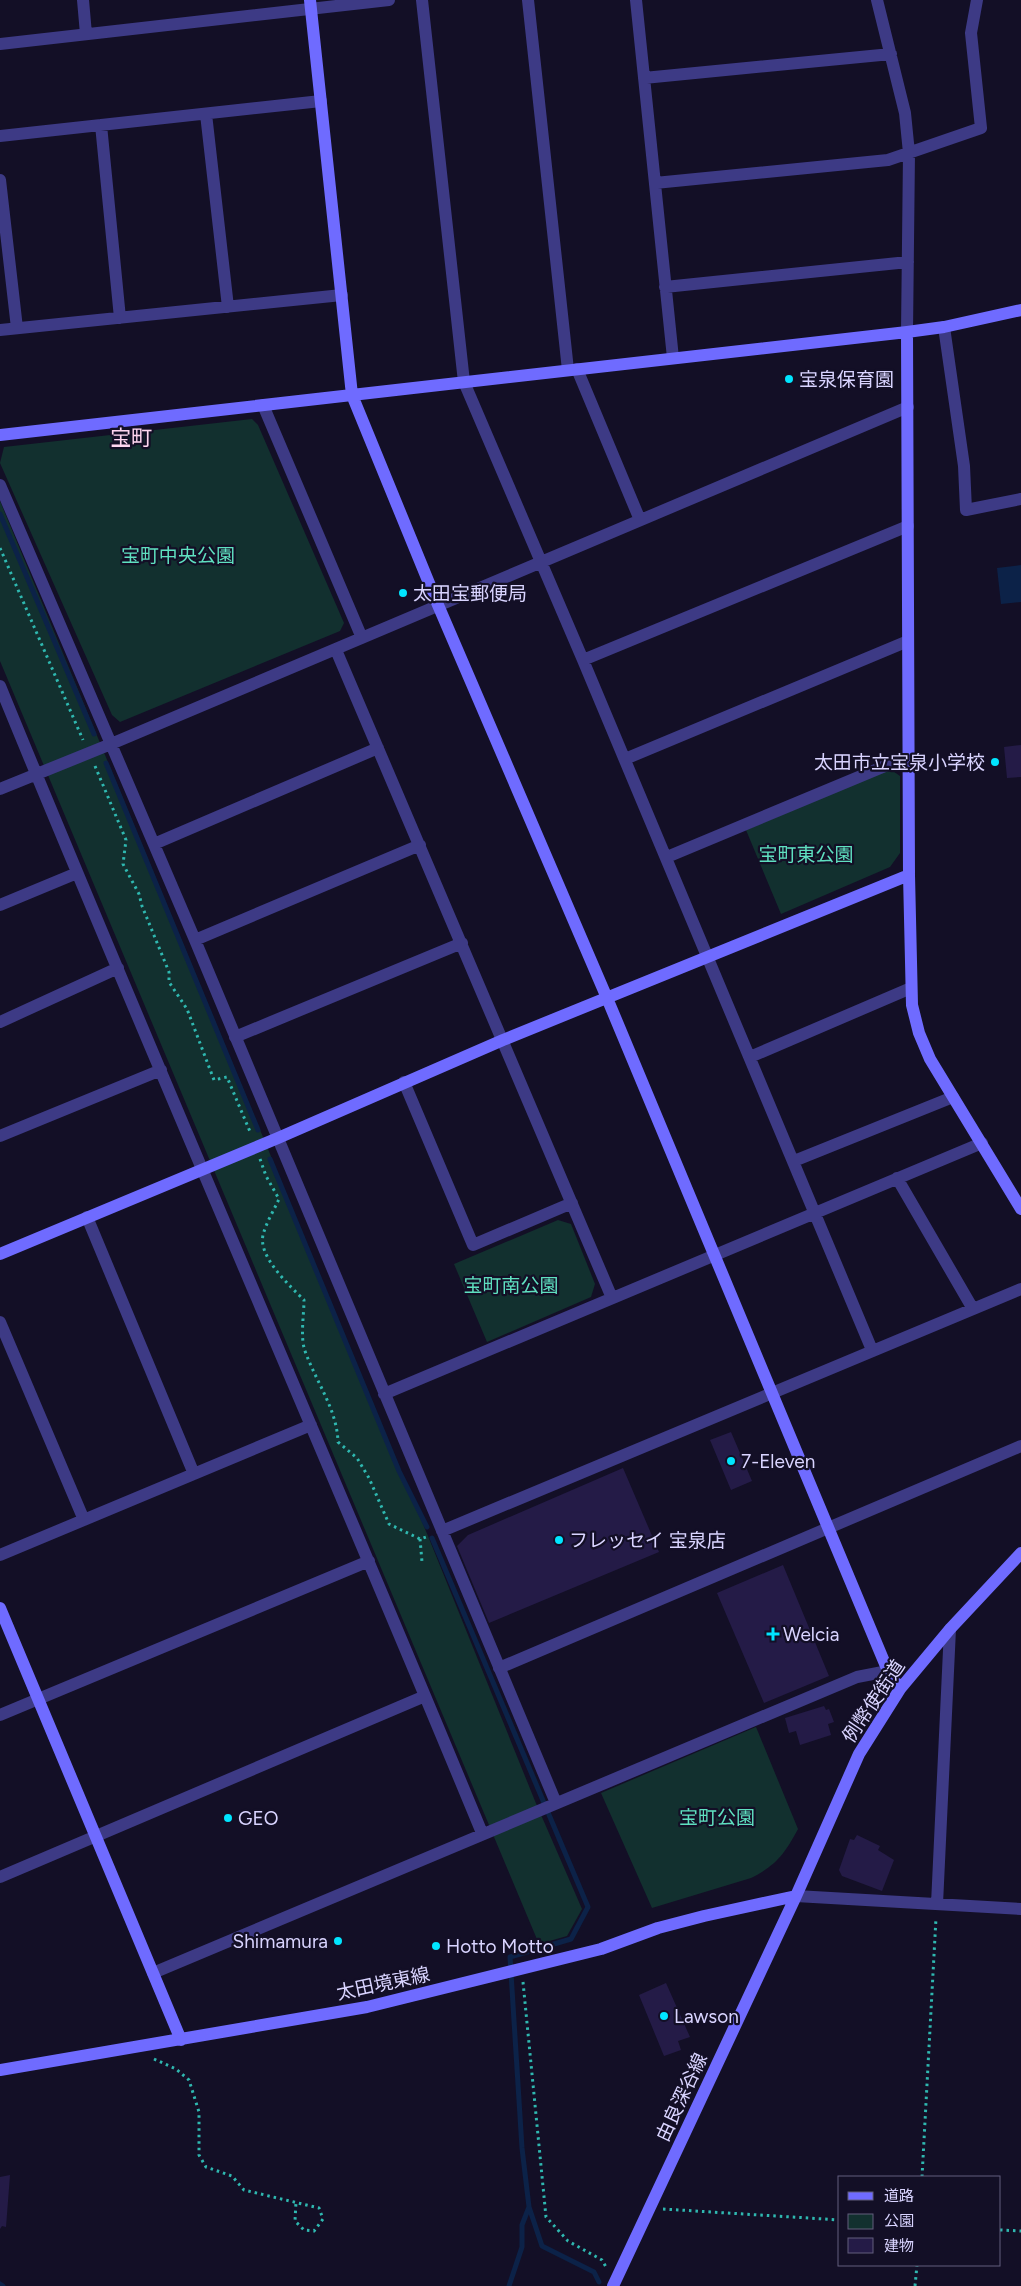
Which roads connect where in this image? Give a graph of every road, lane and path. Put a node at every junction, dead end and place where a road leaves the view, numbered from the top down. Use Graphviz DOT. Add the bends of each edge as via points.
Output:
graph roads {
  1 [pos="82,0"];
  2 [pos="389,0"];
  3 [pos="422,0"];
  4 [pos="528,0"];
  5 [pos="636,0"];
  6 [pos="877,0"];
  7 [pos="978,0"];
  8 [pos="310,4"];
  9 [pos="86,34"];
  10 [pos="0,44"];
  11 [pos="891,54"];
  12 [pos="644,78"];
  13 [pos="321,101"];
  14 [pos="206,114"];
  15 [pos="100,125"];
  16 [pos="0,136"];
  17 [pos="909,153"];
  18 [pos="0,180"];
  19 [pos="655,183"];
  20 [pos="908,262"];
  21 [pos="665,287"];
  22 [pos="342,295"];
  23 [pos="228,307"];
  24 [pos="1021,310"];
  25 [pos="120,318"];
  26 [pos="944,327"];
  27 [pos="17,328"];
  28 [pos="0,330"];
  29 [pos="907,332"];
  30 [pos="673,358"];
  31 [pos="573,370"];
  32 [pos="464,382"];
  33 [pos="352,395"];
  34 [pos="263,405"];
  35 [pos="908,407"];
  36 [pos="0,435"];
  37 [pos="0,485"];
  38 [pos="1021,499"];
  39 [pos="640,520"];
  40 [pos="908,526"];
  41 [pos="0,548"];
  42 [pos="542,561"];
  43 [pos="438,605"];
  44 [pos="362,638"];
  45 [pos="908,641"];
  46 [pos="336,650"];
  47 [pos="583,660"];
  48 [pos="0,686"];
  49 [pos="111,744"];
  50 [pos="378,748"];
  51 [pos="89,753"];
  52 [pos="908,756"];
  53 [pos="625,759"];
  54 [pos="36,773"];
  55 [pos="0,789"];
  56 [pos="154,844"];
  57 [pos="420,846"];
  58 [pos="666,858"];
  59 [pos="77,873"];
  60 [pos="908,875"];
  61 [pos="0,905"];
  62 [pos="196,940"];
  63 [pos="462,943"];
  64 [pos="708,956"];
  65 [pos="118,968"];
  66 [pos="911,988"];
  67 [pos="607,998"];
  68 [pos="0,1022"];
  69 [pos="235,1037"];
  70 [pos="503,1040"];
  71 [pos="750,1057"];
  72 [pos="161,1070"];
  73 [pos="404,1082"];
  74 [pos="953,1097"];
  75 [pos="0,1136"];
  76 [pos="278,1138"];
  77 [pos="982,1143"];
  78 [pos="256,1148"];
  79 [pos="794,1161"];
  80 [pos="201,1170"];
  81 [pos="897,1178"];
  82 [pos="572,1203"];
  83 [pos="1021,1209"];
  84 [pos="816,1213"];
  85 [pos="87,1217"];
  86 [pos="0,1254"];
  87 [pos="714,1255"];
  88 [pos="1021,1289"];
  89 [pos="612,1298"];
  90 [pos="973,1309"];
  91 [pos="0,1322"];
  92 [pos="872,1350"];
  93 [pos="772,1393"];
  94 [pos="384,1394"];
  95 [pos="311,1425"];
  96 [pos="1021,1446"];
  97 [pos="194,1474"];
  98 [pos="84,1520"];
  99 [pos="829,1529"];
  100 [pos="442,1531"];
  101 [pos="420,1539"];
  102 [pos="1021,1553"];
  103 [pos="0,1555"];
  104 [pos="369,1562"];
  105 [pos="422,1562"];
  106 [pos="0,1608"];
  107 [pos="950,1629"];
  108 [pos="499,1668"];
  109 [pos="888,1671"];
  110 [pos="900,1689"];
  111 [pos="426,1696"];
  112 [pos="38,1699"];
  113 [pos="0,1715"];
  114 [pos="556,1803"];
  115 [pos="482,1833"];
  116 [pos="96,1836"];
  117 [pos="0,1877"];
  118 [pos="796,1896"];
  119 [pos="937,1904"];
  120 [pos="1021,1909"];
  121 [pos="521,1969"];
  122 [pos="153,1972"];
  123 [pos="181,2040"];
  124 [pos="131,2048"];
  125 [pos="0,2070"];
  126 [pos="922,2176"];
  127 [pos="296,2202"];
  128 [pos="651,2205"];
  129 [pos="838,2220"];
  130 [pos="1001,2230"];
  131 [pos="1021,2231"];
  132 [pos="917,2266"];
  133 [pos="613,2285"];
  134 [pos="915,2286"];
  1 -- 9 [label="street"];
  2 -- 8 [label="street"];
  3 -- 32 [label="street"];
  4 -- 31 [label="street"];
  5 -- 12 [label="street"];
  6 -- 11 [label="street"];
  7 -- 17 [label="street" via="971,33 981,128"];
  8 -- 9 [label="street"];
  8 -- 13 [label="street"];
  9 -- 10 [label="street"];
  11 -- 12 [label="street"];
  11 -- 17 [label="street" via="905,113"];
  12 -- 19 [label="street"];
  13 -- 14 [label="street"];
  13 -- 22 [label="street"];
  14 -- 15 [label="street"];
  14 -- 23 [label="street"];
  15 -- 16 [label="street"];
  15 -- 25 [label="street"];
  17 -- 19 [label="street" via="888,160"];
  17 -- 20 [label="street"];
  18 -- 27 [label="street"];
  19 -- 21 [label="street"];
  20 -- 21 [label="street"];
  20 -- 29 [label="street"];
  21 -- 30 [label="street"];
  22 -- 23 [label="street"];
  22 -- 33 [label="street"];
  23 -- 25 [label="street"];
  24 -- 26 [label="street"];
  25 -- 27 [label="street"];
  26 -- 29 [label="street"];
  26 -- 38 [label="street" via="964,466 966,510"];
  27 -- 28 [label="street"];
  29 -- 30 [label="street"];
  29 -- 35 [label="street"];
  30 -- 31 [label="street"];
  31 -- 32 [label="street"];
  31 -- 39 [label="street"];
  32 -- 33 [label="street"];
  32 -- 42 [label="street"];
  33 -- 34 [label="street"];
  33 -- 43 [label="street"];
  34 -- 36 [label="street"];
  34 -- 44 [label="street"];
  35 -- 39 [label="street"];
  35 -- 40 [label="street"];
  37 -- 49 [label="street"];
  39 -- 42 [label="street"];
  40 -- 45 [label="street"];
  40 -- 47 [label="street"];
  41 -- 51 [label="path"];
  42 -- 43 [label="street"];
  42 -- 47 [label="street"];
  43 -- 44 [label="street"];
  43 -- 67 [label="street"];
  44 -- 46 [label="street"];
  45 -- 52 [label="street"];
  45 -- 53 [label="street"];
  46 -- 49 [label="street"];
  46 -- 50 [label="street"];
  47 -- 53 [label="street"];
  48 -- 54 [label="street"];
  49 -- 51 [label="street"];
  49 -- 56 [label="street"];
  50 -- 56 [label="street"];
  50 -- 57 [label="street"];
  51 -- 54 [label="street"];
  51 -- 78 [label="path" via="126,840 124,864 140,894 169,972 169,982 187,1009 214,1080 226,1077"];
  52 -- 58 [label="street"];
  52 -- 60 [label="street"];
  53 -- 58 [label="street"];
  54 -- 55 [label="street"];
  54 -- 59 [label="street"];
  56 -- 62 [label="street"];
  57 -- 62 [label="street"];
  57 -- 63 [label="street"];
  58 -- 64 [label="street"];
  59 -- 61 [label="street"];
  59 -- 65 [label="street"];
  60 -- 64 [label="street"];
  60 -- 66 [label="street"];
  62 -- 69 [label="street"];
  63 -- 69 [label="street"];
  63 -- 70 [label="street"];
  64 -- 67 [label="street"];
  64 -- 71 [label="street"];
  65 -- 68 [label="street"];
  65 -- 72 [label="street"];
  66 -- 71 [label="street"];
  66 -- 74 [label="street" via="912,1005 930,1059"];
  67 -- 70 [label="street"];
  67 -- 87 [label="street"];
  69 -- 76 [label="street"];
  70 -- 73 [label="street"];
  70 -- 82 [label="street"];
  71 -- 79 [label="street"];
  72 -- 75 [label="street"];
  72 -- 80 [label="street"];
  73 -- 76 [label="street"];
  73 -- 82 [label="street" via="473,1244"];
  74 -- 77 [label="street"];
  74 -- 79 [label="street"];
  76 -- 78 [label="street"];
  76 -- 94 [label="street"];
  77 -- 81 [label="street"];
  77 -- 83 [label="street"];
  78 -- 80 [label="street"];
  78 -- 101 [label="path" via="279,1199 263,1236 264,1249 278,1272 304,1300 304,1349 329,1404 338,1429 338,1442 357,1458 389,1524"];
  79 -- 84 [label="street"];
  80 -- 85 [label="street"];
  80 -- 95 [label="street"];
  81 -- 84 [label="street"];
  81 -- 90 [label="street"];
  82 -- 89 [label="street"];
  84 -- 87 [label="street"];
  84 -- 92 [label="street"];
  85 -- 86 [label="street"];
  85 -- 97 [label="street"];
  87 -- 89 [label="street"];
  87 -- 93 [label="street"];
  88 -- 90 [label="street"];
  89 -- 94 [label="street"];
  90 -- 92 [label="street"];
  91 -- 98 [label="street"];
  92 -- 93 [label="street"];
  93 -- 99 [label="street"];
  93 -- 100 [label="street"];
  94 -- 100 [label="street"];
  95 -- 97 [label="street"];
  95 -- 104 [label="street"];
  96 -- 99 [label="street"];
  97 -- 98 [label="street"];
  98 -- 103 [label="street"];
  99 -- 108 [label="street"];
  99 -- 109 [label="street"];
  100 -- 101 [label="path"];
  100 -- 108 [label="street"];
  101 -- 105 [label="path"];
  102 -- 107 [label="street, 例幣使街道"];
  104 -- 111 [label="street"];
  104 -- 112 [label="street"];
  106 -- 112 [label="street"];
  107 -- 110 [label="street, 例幣使街道"];
  107 -- 119 [label="street"];
  108 -- 114 [label="street"];
  109 -- 110 [label="street"];
  109 -- 114 [label="street" via="857,1677"];
  110 -- 118 [label="street, 例幣使街道" via="859,1754"];
  111 -- 115 [label="street"];
  111 -- 116 [label="street"];
  112 -- 113 [label="street"];
  112 -- 116 [label="street"];
  114 -- 115 [label="street"];
  115 -- 122 [label="street"];
  116 -- 117 [label="street"];
  116 -- 122 [label="street"];
  118 -- 119 [label="street"];
  118 -- 121 [label="street, 太田境東線" via="658,1928 601,1949"];
  118 -- 128 [label="street, 由良深谷線"];
  119 -- 120 [label="street"];
  119 -- 126 [label="path"];
  121 -- 123 [label="street, 太田境東線" via="367,2006"];
  121 -- 133 [label="path" via="546,2216 568,2241 602,2260"];
  122 -- 123 [label="street"];
  123 -- 124 [label="street, 太田境東線"];
  124 -- 125 [label="street, 太田境東線"];
  124 -- 127 [label="path" via="176,2069 190,2080 199,2112 199,2155 206,2167 232,2176 244,2190"];
  127 -- 127 [label="path" via="319,2208 323,2219 314,2230 304,2230 295,2221"];
  128 -- 129 [label="path" via="666,2210"];
  128 -- 133 [label="street, 由良深谷線"];
  130 -- 131 [label="path"];
  132 -- 134 [label="path"];
}
